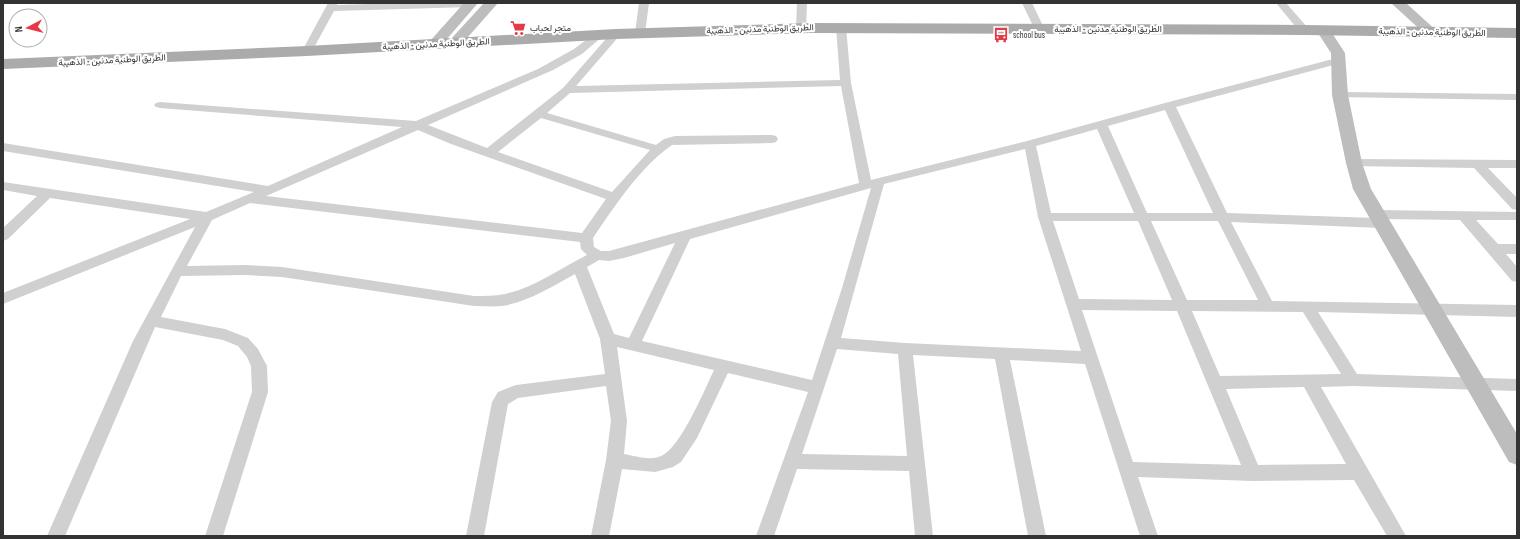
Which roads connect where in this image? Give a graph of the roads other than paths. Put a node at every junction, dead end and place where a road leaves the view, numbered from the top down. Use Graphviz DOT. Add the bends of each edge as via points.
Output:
graph roads {
  1 [pos="471,3"];
  2 [pos="491,3"];
  3 [pos="644,3"];
  4 [pos="802,3"];
  5 [pos="1027,3"];
  6 [pos="1281,3"];
  7 [pos="1398,3"];
  8 [pos="332,5"];
  9 [pos="841,27"];
  10 [pos="801,28"];
  11 [pos="1039,28"];
  12 [pos="1304,30"];
  13 [pos="1323,30"];
  14 [pos="1431,32"];
  15 [pos="640,33"];
  16 [pos="1517,33"];
  17 [pos="616,34"];
  18 [pos="598,36"];
  19 [pos="455,43"];
  20 [pos="435,44"];
  21 [pos="307,51"];
  22 [pos="1337,61"];
  23 [pos="3,64"];
  24 [pos="846,83"];
  25 [pos="566,90"];
  26 [pos="1340,95"];
  27 [pos="1517,97"];
  28 [pos="160,105"];
  29 [pos="1169,105"];
  30 [pos="539,114"];
  31 [pos="1101,124"];
  32 [pos="417,125"];
  33 [pos="772,139"];
  34 [pos="1030,144"];
  35 [pos="3,148"];
  36 [pos="658,149"];
  37 [pos="490,152"];
  38 [pos="1354,163"];
  39 [pos="1478,164"];
  40 [pos="1517,164"];
  41 [pos="873,183"];
  42 [pos="3,186"];
  43 [pos="270,190"];
  44 [pos="47,193"];
  45 [pos="614,197"];
  46 [pos="251,199"];
  47 [pos="1517,206"];
  48 [pos="1464,216"];
  49 [pos="1517,216"];
  50 [pos="208,217"];
  51 [pos="1045,217"];
  52 [pos="1143,217"];
  53 [pos="1222,217"];
  54 [pos="1378,218"];
  55 [pos="3,236"];
  56 [pos="685,236"];
  57 [pos="586,238"];
  58 [pos="1494,249"];
  59 [pos="1517,249"];
  60 [pos="596,256"];
  61 [pos="579,265"];
  62 [pos="177,271"];
  63 [pos="1517,277"];
  64 [pos="3,299"];
  65 [pos="1073,304"];
  66 [pos="1182,305"];
  67 [pos="1268,306"];
  68 [pos="1307,307"];
  69 [pos="1432,309"];
  70 [pos="1517,311"];
  71 [pos="151,321"];
  72 [pos="608,339"];
  73 [pos="832,343"];
  74 [pos="633,345"];
  75 [pos="905,349"];
  76 [pos="1002,353"];
  77 [pos="1091,358"];
  78 [pos="724,365"];
  79 [pos="614,379"];
  80 [pos="1353,380"];
  81 [pos="1309,381"];
  82 [pos="1214,383"];
  83 [pos="1475,384"];
  84 [pos="1517,385"];
  85 [pos="817,388"];
  86 [pos="1517,455"];
  87 [pos="615,460"];
  88 [pos="791,461"];
  89 [pos="917,464"];
  90 [pos="1127,469"];
  91 [pos="1359,472"];
  92 [pos="1253,473"];
  93 [pos="56,536"];
  94 [pos="214,536"];
  95 [pos="474,536"];
  96 [pos="600,536"];
  97 [pos="765,536"];
  98 [pos="924,536"];
  99 [pos="1037,536"];
  100 [pos="1149,536"];
  101 [pos="1397,536"];
  1 -- 8 [label="street"];
  1 -- 20 [label="street"];
  2 -- 19 [label="street"];
  3 -- 15 [label="street"];
  4 -- 10 [label="street"];
  5 -- 11 [label="street"];
  6 -- 12 [label="street"];
  7 -- 14 [label="street"];
  8 -- 21 [label="street"];
  9 -- 10 [label="main road, الطريق الوطنية مدنين - الذهيبة"];
  9 -- 11 [label="main road, الطريق الوطنية مدنين - الذهيبة"];
  9 -- 24 [label="street"];
  10 -- 15 [label="main road, الطريق الوطنية مدنين - الذهيبة"];
  11 -- 12 [label="main road, الطريق الوطنية مدنين - الذهيبة"];
  12 -- 13 [label="main road, الطريق الوطنية مدنين - الذهيبة"];
  13 -- 14 [label="main road, الطريق الوطنية مدنين - الذهيبة"];
  13 -- 22 [label="street" via="1334,45 1338,54"];
  14 -- 16 [label="main road, الطريق الوطنية مدنين - الذهيبة"];
  15 -- 17 [label="main road, الطريق الوطنية مدنين - الذهيبة"];
  17 -- 18 [label="main road, الطريق الوطنية مدنين - الذهيبة"];
  17 -- 25 [label="street"];
  18 -- 19 [label="main road, الطريق الوطنية مدنين - الذهيبة"];
  18 -- 32 [label="street" via="574,55 542,71"];
  19 -- 20 [label="main road, الطريق الوطنية مدنين - الذهيبة"];
  20 -- 21 [label="main road, الطريق الوطنية مدنين - الذهيبة"];
  21 -- 23 [label="main road, الطريق الوطنية مدنين - الذهيبة"];
  22 -- 26 [label="street"];
  22 -- 29 [label="street"];
  24 -- 25 [label="street"];
  24 -- 41 [label="street"];
  25 -- 30 [label="street"];
  26 -- 27 [label="street"];
  26 -- 38 [label="street"];
  28 -- 32 [label="street"];
  29 -- 31 [label="street"];
  29 -- 53 [label="street"];
  30 -- 36 [label="street"];
  30 -- 37 [label="street"];
  31 -- 34 [label="street"];
  31 -- 52 [label="street"];
  32 -- 37 [label="street"];
  32 -- 43 [label="street"];
  33 -- 36 [label="street" via="675,140"];
  34 -- 41 [label="street"];
  34 -- 51 [label="street"];
  35 -- 43 [label="street"];
  36 -- 45 [label="street"];
  37 -- 45 [label="street"];
  38 -- 39 [label="street"];
  38 -- 54 [label="street" via="1362,189"];
  39 -- 40 [label="street"];
  39 -- 47 [label="street"];
  41 -- 56 [label="street"];
  41 -- 73 [label="street"];
  42 -- 44 [label="street"];
  43 -- 46 [label="street"];
  44 -- 50 [label="street"];
  44 -- 55 [label="street"];
  45 -- 57 [label="street"];
  46 -- 50 [label="street"];
  46 -- 57 [label="street"];
  48 -- 49 [label="street"];
  48 -- 54 [label="street"];
  48 -- 58 [label="street"];
  50 -- 62 [label="street"];
  50 -- 64 [label="street"];
  51 -- 52 [label="street"];
  51 -- 65 [label="street"];
  52 -- 53 [label="street"];
  52 -- 66 [label="street"];
  53 -- 54 [label="street"];
  53 -- 67 [label="street"];
  54 -- 69 [label="street"];
  56 -- 60 [label="street" via="624,253"];
  56 -- 74 [label="street"];
  57 -- 60 [label="street" via="588,249"];
  58 -- 59 [label="street"];
  58 -- 63 [label="street"];
  60 -- 61 [label="street"];
  61 -- 62 [label="street" via="528,291 494,301 474,301 282,272"];
  61 -- 72 [label="street"];
  62 -- 71 [label="street"];
  65 -- 66 [label="street"];
  65 -- 77 [label="street"];
  66 -- 67 [label="street"];
  66 -- 82 [label="street"];
  67 -- 68 [label="street"];
  68 -- 69 [label="street"];
  68 -- 80 [label="street"];
  69 -- 70 [label="street"];
  69 -- 83 [label="street"];
  71 -- 93 [label="street"];
  71 -- 94 [label="street" via="225,335 243,342 253,353 259,366 260,392"];
  72 -- 74 [label="street"];
  72 -- 79 [label="street"];
  73 -- 75 [label="street"];
  73 -- 85 [label="street"];
  74 -- 78 [label="street"];
  75 -- 76 [label="street"];
  75 -- 89 [label="street"];
  76 -- 77 [label="street"];
  76 -- 99 [label="street"];
  77 -- 90 [label="street"];
  78 -- 85 [label="street"];
  78 -- 87 [label="street" via="685,444 675,456 667,462 654,465"];
  79 -- 87 [label="street" via="619,421"];
  79 -- 95 [label="street" via="516,392 504,397 500,402"];
  80 -- 81 [label="street"];
  80 -- 83 [label="street"];
  81 -- 82 [label="street"];
  81 -- 91 [label="street"];
  82 -- 92 [label="street"];
  83 -- 84 [label="street"];
  83 -- 86 [label="street"];
  85 -- 88 [label="street"];
  87 -- 96 [label="street"];
  88 -- 89 [label="street"];
  88 -- 97 [label="street"];
  89 -- 98 [label="street"];
  90 -- 92 [label="street"];
  90 -- 100 [label="street"];
  91 -- 92 [label="street"];
  91 -- 101 [label="street"];
}
